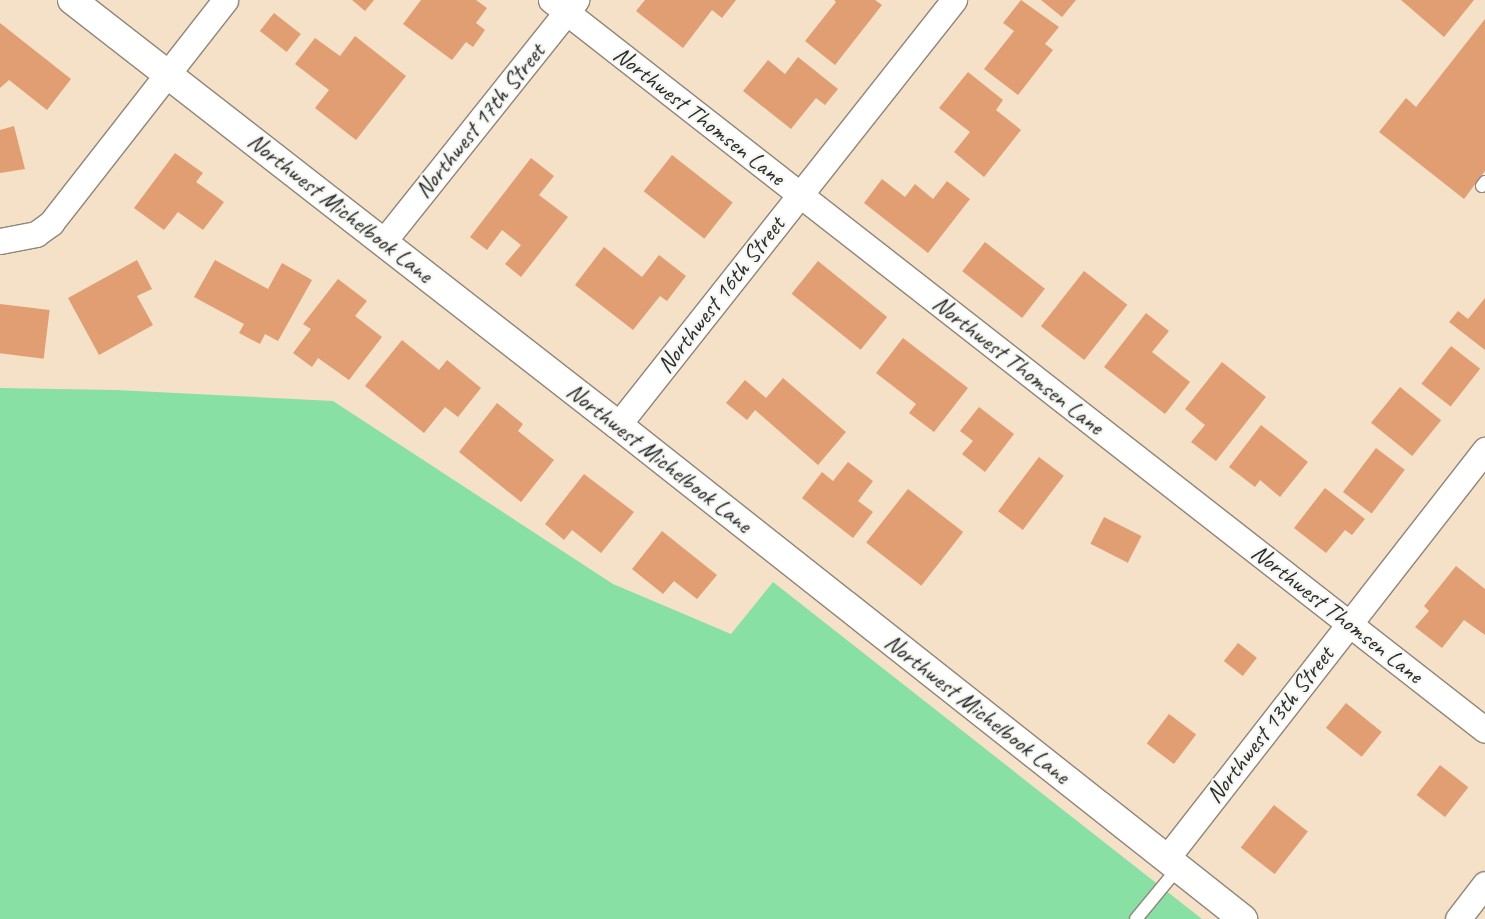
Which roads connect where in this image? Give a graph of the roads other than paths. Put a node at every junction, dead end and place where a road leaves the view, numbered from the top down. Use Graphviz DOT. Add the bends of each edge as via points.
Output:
graph roads {
  1 [pos="72,0"];
  2 [pos="225,0"];
  3 [pos="954,0"];
  4 [pos="564,4"];
  5 [pos="168,75"];
  6 [pos="800,195"];
  7 [pos="0,241"];
  8 [pos="383,242"];
  9 [pos="618,425"];
  10 [pos="1485,450"];
  11 [pos="1349,624"];
  12 [pos="1485,730"];
  13 [pos="1172,863"];
  14 [pos="1485,884"];
  15 [pos="1136,919"];
  16 [pos="1243,919"];
  17 [pos="1458,919"];
  1 -- 5 [label="street, Northwest Michelbook Lane"];
  2 -- 5 [label="street"];
  3 -- 6 [label="street, Northwest 16th Street"];
  4 -- 6 [label="street, Northwest Thomsen Lane"];
  4 -- 8 [label="street, Northwest 17th Street"];
  5 -- 7 [label="street" via="51,223 36,234"];
  5 -- 8 [label="street, Northwest Michelbook Lane"];
  6 -- 9 [label="street, Northwest 16th Street"];
  6 -- 11 [label="street, Northwest Thomsen Lane"];
  8 -- 9 [label="street, Northwest Michelbook Lane"];
  9 -- 13 [label="street, Northwest Michelbook Lane"];
  10 -- 11 [label="street, Northwest 13th Street"];
  11 -- 12 [label="street, Northwest Thomsen Lane"];
  11 -- 13 [label="street, Northwest 13th Street"];
  13 -- 15 [label="lane"];
  13 -- 16 [label="street, Northwest Michelbook Lane"];
  14 -- 17 [label="street"];
}
